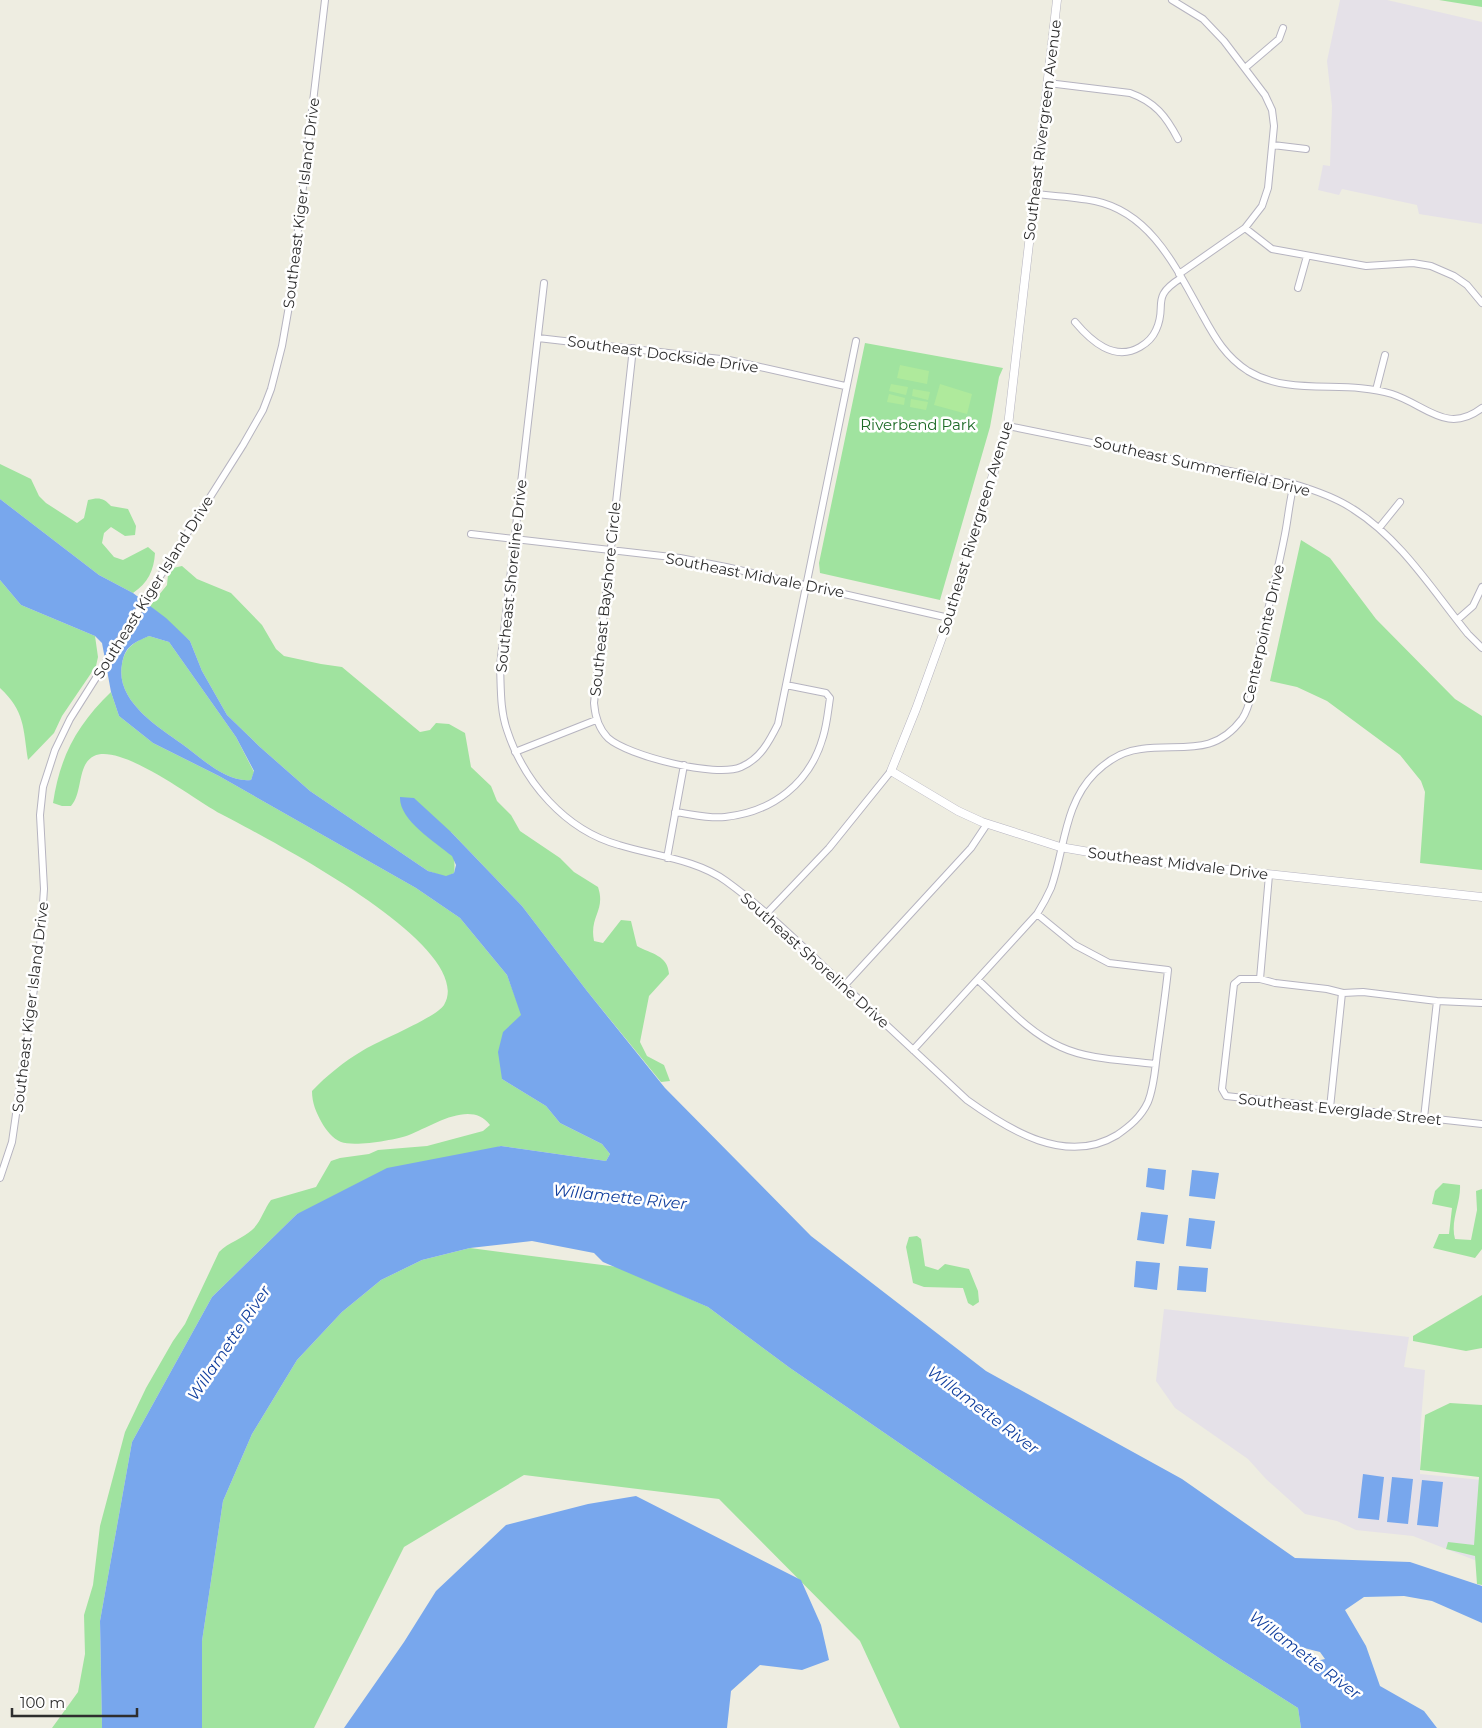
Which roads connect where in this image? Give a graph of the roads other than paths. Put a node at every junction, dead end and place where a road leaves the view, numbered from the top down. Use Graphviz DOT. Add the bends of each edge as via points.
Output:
graph roads {
  1 [pos="325,0"];
  2 [pos="1057,0"];
  3 [pos="1172,0"];
  4 [pos="1283,28"];
  5 [pos="1245,68"];
  6 [pos="1048,83"];
  7 [pos="1178,139"];
  8 [pos="1273,145"];
  9 [pos="1306,149"];
  10 [pos="1035,194"];
  11 [pos="1245,228"];
  12 [pos="1306,256"];
  13 [pos="1180,276"];
  14 [pos="544,283"];
  15 [pos="1298,288"];
  16 [pos="1482,301"];
  17 [pos="1075,322"];
  18 [pos="538,338"];
  19 [pos="856,341"];
  20 [pos="632,348"];
  21 [pos="1385,355"];
  22 [pos="846,386"];
  23 [pos="1376,390"];
  24 [pos="1482,408"];
  25 [pos="1008,426"];
  26 [pos="1294,484"];
  27 [pos="1400,502"];
  28 [pos="1379,528"];
  29 [pos="471,534"];
  30 [pos="514,539"];
  31 [pos="611,550"];
  32 [pos="806,585"];
  33 [pos="1482,587"];
  34 [pos="949,618"];
  35 [pos="1457,620"];
  36 [pos="1482,648"];
  37 [pos="786,685"];
  38 [pos="596,720"];
  39 [pos="515,752"];
  40 [pos="684,765"];
  41 [pos="891,771"];
  42 [pos="675,812"];
  43 [pos="987,824"];
  44 [pos="1060,847"];
  45 [pos="667,858"];
  46 [pos="1269,875"];
  47 [pos="1482,897"];
  48 [pos="767,913"];
  49 [pos="1037,914"];
  50 [pos="1260,979"];
  51 [pos="978,980"];
  52 [pos="844,986"];
  53 [pos="1342,993"];
  54 [pos="1437,1002"];
  55 [pos="1482,1003"];
  56 [pos="913,1050"];
  57 [pos="1155,1064"];
  58 [pos="1330,1108"];
  59 [pos="1424,1118"];
  60 [pos="1482,1124"];
  61 [pos="0,1178"];
  1 -- 61 [label="street, Southeast Kiger Island Drive" via="290,306 276,373 263,410 70,719 48,767 40,815 44,889 40,947 12,1142"];
  2 -- 6 [label="street, Southeast Rivergreen Avenue"];
  3 -- 5 [label="street" via="1193,11 1212,27"];
  4 -- 5 [label="street" via="1279,39"];
  5 -- 8 [label="street" via="1272,110"];
  6 -- 7 [label="street" via="1130,93 1143,98 1160,111"];
  6 -- 10 [label="street, Southeast Rivergreen Avenue"];
  8 -- 9 [label="street"];
  8 -- 11 [label="street" via="1266,197"];
  10 -- 13 [label="street" via="1095,201 1118,208 1152,234"];
  10 -- 25 [label="street, Southeast Rivergreen Avenue"];
  11 -- 12 [label="street" via="1272,249"];
  11 -- 13 [label="street"];
  12 -- 15 [label="street"];
  12 -- 16 [label="street" via="1366,266 1413,263 1431,266 1454,276"];
  13 -- 17 [label="street" via="1162,294 1156,330 1136,350 1120,353 1102,347"];
  13 -- 23 [label="street" via="1220,347 1248,371 1286,384"];
  14 -- 18 [label="street, Southeast Shoreline Drive"];
  18 -- 20 [label="street, Southeast Dockside Drive"];
  18 -- 30 [label="street, Southeast Shoreline Drive"];
  19 -- 22 [label="street"];
  20 -- 22 [label="street, Southeast Dockside Drive" via="729,360"];
  20 -- 31 [label="street, Southeast Bayshore Circle"];
  21 -- 23 [label="street"];
  22 -- 32 [label="street"];
  23 -- 24 [label="street" via="1408,400 1442,418 1460,419"];
  25 -- 26 [label="street, Southeast Summerfield Drive"];
  25 -- 34 [label="street, Southeast Rivergreen Avenue"];
  26 -- 28 [label="street, Southeast Summerfield Drive" via="1352,508"];
  26 -- 44 [label="street, Centerpointe Drive" via="1253,685 1243,717 1225,734 1203,746 1141,748 1116,756 1077,797"];
  27 -- 28 [label="street"];
  28 -- 35 [label="street, Southeast Summerfield Drive"];
  29 -- 30 [label="street, Southeast Midvale Drive"];
  30 -- 31 [label="street, Southeast Midvale Drive"];
  30 -- 39 [label="street, Southeast Shoreline Drive" via="500,666 501,703"];
  31 -- 32 [label="street, Southeast Midvale Drive" via="726,566"];
  31 -- 38 [label="street, Southeast Bayshore Circle" via="594,703"];
  32 -- 34 [label="street, Southeast Midvale Drive"];
  32 -- 37 [label="street"];
  33 -- 35 [label="street" via="1473,606"];
  34 -- 41 [label="street, Southeast Rivergreen Avenue"];
  35 -- 36 [label="street, Southeast Summerfield Drive"];
  37 -- 40 [label="street" via="778,724 767,746 757,757 741,768 725,770"];
  37 -- 42 [label="street" via="826,693 830,698 823,737 812,764 794,789 773,804 752,812 724,817"];
  38 -- 39 [label="street"];
  38 -- 40 [label="street" via="608,738 629,751"];
  39 -- 45 [label="street, Southeast Shoreline Drive" via="548,802 588,833"];
  40 -- 42 [label="street"];
  41 -- 43 [label="street, Southeast Midvale Drive" via="958,811"];
  41 -- 48 [label="street, Southeast Rivergreen Avenue" via="829,848"];
  42 -- 45 [label="street"];
  43 -- 44 [label="street, Southeast Midvale Drive"];
  43 -- 52 [label="street" via="971,848"];
  44 -- 46 [label="street, Southeast Midvale Drive" via="1136,860"];
  44 -- 49 [label="street, Centerpointe Drive" via="1051,888"];
  45 -- 48 [label="street, Southeast Shoreline Drive" via="711,871"];
  46 -- 47 [label="street, Southeast Midvale Drive"];
  46 -- 50 [label="street"];
  48 -- 52 [label="street, Southeast Shoreline Drive"];
  49 -- 51 [label="street, Centerpointe Drive"];
  49 -- 57 [label="street, Southeast Shoreline Drive" via="1075,945 1108,963 1168,970"];
  50 -- 53 [label="street"];
  50 -- 58 [label="street, Southeast Everglade Street" via="1236,981 1234,984 1223,1093 1226,1096"];
  51 -- 56 [label="street, Centerpointe Drive"];
  51 -- 57 [label="street" via="1034,1031 1062,1048"];
  52 -- 56 [label="street, Southeast Shoreline Drive"];
  53 -- 54 [label="street" via="1363,992"];
  53 -- 58 [label="street"];
  54 -- 55 [label="street"];
  54 -- 59 [label="street"];
  56 -- 57 [label="street, Southeast Shoreline Drive" via="967,1100 994,1119 1024,1135 1067,1147 1105,1142 1137,1120 1147,1102"];
  58 -- 59 [label="street, Southeast Everglade Street"];
  59 -- 60 [label="street, Southeast Everglade Street"];
}
